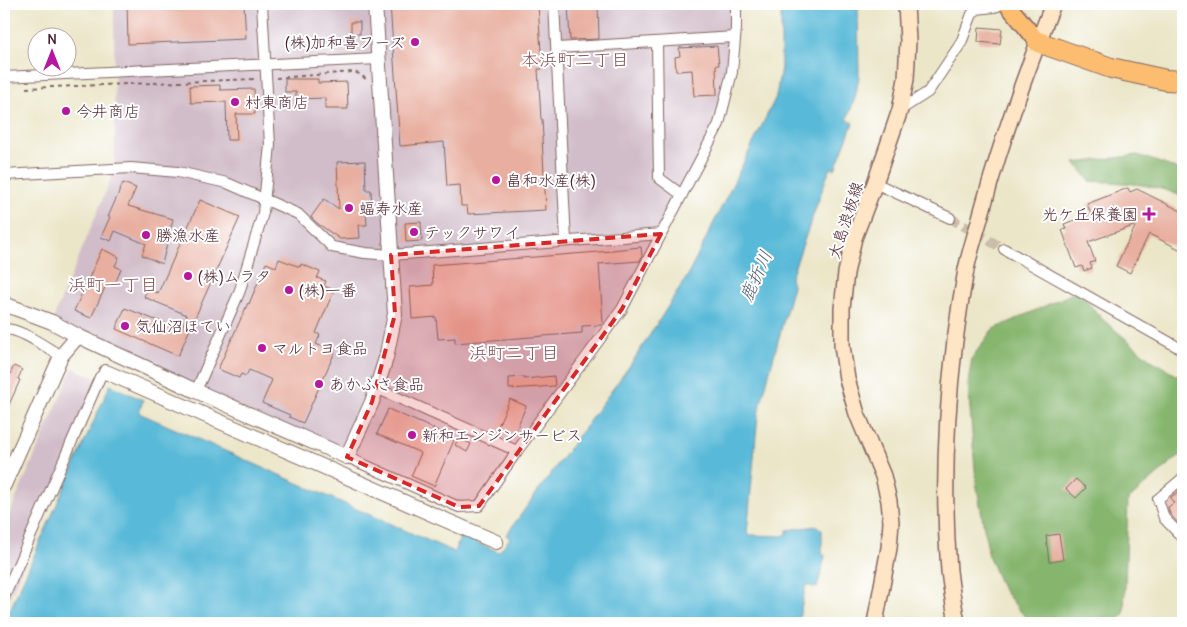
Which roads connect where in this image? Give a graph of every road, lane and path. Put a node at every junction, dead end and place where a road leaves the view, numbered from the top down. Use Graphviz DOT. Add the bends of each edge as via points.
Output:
graph roads {
  1 [pos="262,4"];
  2 [pos="375,4"];
  3 [pos="554,4"];
  4 [pos="736,4"];
  5 [pos="906,4"];
  6 [pos="1003,4"];
  7 [pos="1007,4"];
  8 [pos="1053,4"];
  9 [pos="735,37"];
  10 [pos="657,42"];
  11 [pos="1038,42"];
  12 [pos="557,48"];
  13 [pos="378,60"];
  14 [pos="265,65"];
  15 [pos="4,77"];
  16 [pos="266,78"];
  17 [pos="1183,81"];
  18 [pos="371,86"];
  19 [pos="22,88"];
  20 [pos="900,110"];
  21 [pos="4,175"];
  22 [pos="875,183"];
  23 [pos="682,195"];
  24 [pos="264,199"];
  25 [pos="950,218"];
  26 [pos="661,234"];
  27 [pos="566,242"];
  28 [pos="1004,249"];
  29 [pos="391,254"];
  30 [pos="4,305"];
  31 [pos="4,329"];
  32 [pos="78,336"];
  33 [pos="1183,350"];
  34 [pos="61,356"];
  35 [pos="106,372"];
  36 [pos="376,388"];
  37 [pos="196,391"];
  38 [pos="517,451"];
  39 [pos="347,458"];
  40 [pos="1183,478"];
  41 [pos="4,485"];
  42 [pos="1183,538"];
  43 [pos="496,542"];
  44 [pos="4,597"];
  45 [pos="875,623"];
  46 [pos="957,623"];
  1 -- 14 [label="street"];
  2 -- 13 [label="street"];
  3 -- 12 [label="street"];
  4 -- 9 [label="street"];
  5 -- 20 [label="main road, 大島浪板線" via="906,79"];
  6 -- 20 [label="street" via="977,9 972,14 961,43 928,92"];
  7 -- 11 [label="main road"];
  8 -- 11 [label="main road"];
  9 -- 10 [label="street"];
  9 -- 23 [label="street" via="732,72 719,124"];
  10 -- 12 [label="street"];
  10 -- 23 [label="street" via="660,178"];
  11 -- 17 [label="highway" via="1111,68"];
  11 -- 46 [label="main road" via="994,166 967,268 955,345 948,421 946,503 949,572"];
  12 -- 27 [label="street"];
  13 -- 14 [label="street"];
  13 -- 29 [label="street"];
  14 -- 15 [label="street"];
  14 -- 16 [label="street"];
  16 -- 18 [label="path" via="353,72 360,74"];
  16 -- 19 [label="path"];
  16 -- 24 [label="street" via="270,146"];
  20 -- 22 [label="main road, 大島浪板線"];
  21 -- 24 [label="street" via="131,168 178,172 227,183"];
  22 -- 25 [label="street"];
  22 -- 45 [label="main road, 大島浪板線" via="854,238 846,273 842,346 857,414 883,476 889,502 889,548"];
  23 -- 26 [label="street"];
  24 -- 29 [label="street" via="298,214 332,247"];
  24 -- 37 [label="street" via="263,213 238,293"];
  26 -- 27 [label="street"];
  26 -- 38 [label="street" via="622,309"];
  27 -- 29 [label="street"];
  28 -- 33 [label="street"];
  29 -- 36 [label="street" via="395,314"];
  30 -- 32 [label="street" via="52,322"];
  31 -- 34 [label="street" via="18,331"];
  32 -- 34 [label="street"];
  32 -- 37 [label="street"];
  34 -- 41 [label="street"];
  35 -- 43 [label="street"];
  35 -- 44 [label="street" via="100,377"];
  36 -- 38 [label="street"];
  36 -- 39 [label="street"];
  37 -- 39 [label="street"];
  38 -- 39 [label="street" via="479,506 459,507"];
  40 -- 42 [label="street" via="1158,499 1164,518"];
}
